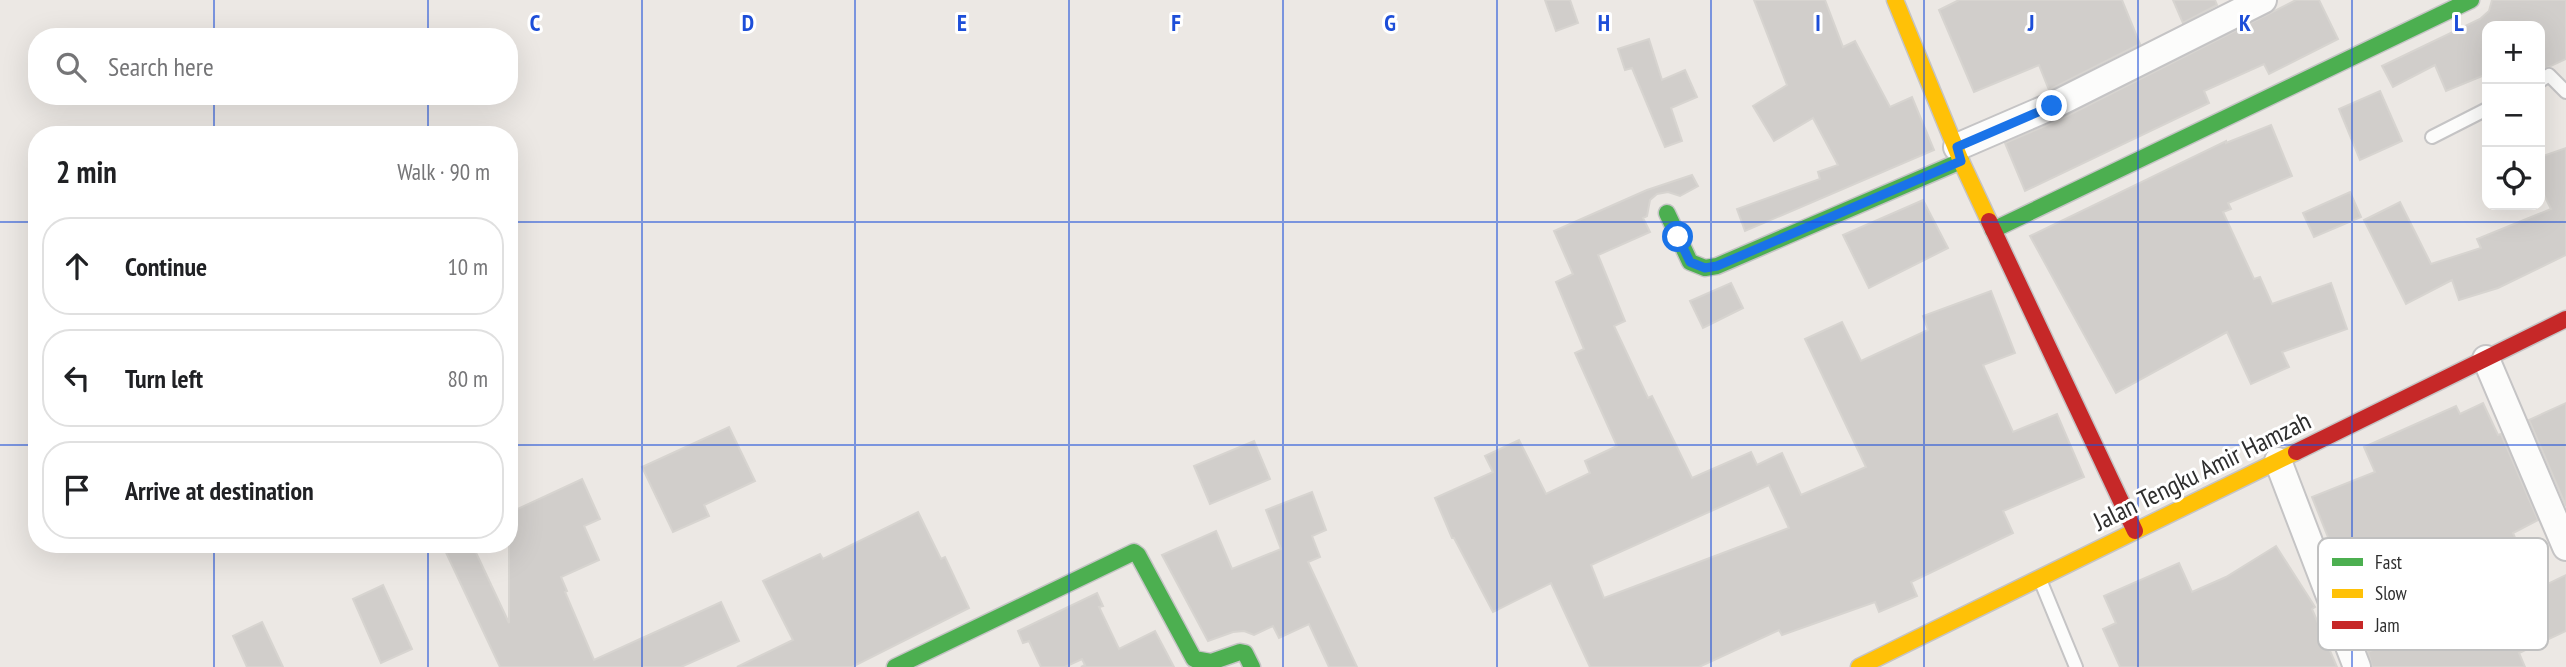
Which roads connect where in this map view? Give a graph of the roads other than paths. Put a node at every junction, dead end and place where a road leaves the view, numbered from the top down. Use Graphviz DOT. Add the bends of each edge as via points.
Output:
graph roads {
  1 [pos="1895,0"];
  2 [pos="2263,0"];
  3 [pos="2471,0"];
  4 [pos="2545,77"];
  5 [pos="2566,92"];
  6 [pos="2482,112"];
  7 [pos="2432,137"];
  8 [pos="1959,154"];
  9 [pos="1667,213"];
  10 [pos="1993,230"];
  11 [pos="2566,319"];
  12 [pos="2486,359"];
  13 [pos="2278,461"];
  14 [pos="2136,531"];
  15 [pos="2566,547"];
  16 [pos="2318,565"];
  17 [pos="2040,578"];
  18 [pos="2350,650"];
  19 [pos="910,664"];
  20 [pos="1252,667"];
  21 [pos="1859,667"];
  22 [pos="2076,667"];
  23 [pos="2357,667"];
  1 -- 8 [label="main road"];
  2 -- 8 [label="street"];
  3 -- 10 [label="main road"];
  4 -- 5 [label="lane" via="2549,75"];
  6 -- 7 [label="lane"];
  8 -- 9 [label="main road" via="1717,266 1705,268 1690,262"];
  8 -- 10 [label="main road"];
  10 -- 14 [label="main road"];
  11 -- 12 [label="main road, Jalan Tengku Amir Hamzah"];
  12 -- 13 [label="main road, Jalan Tengku Amir Hamzah"];
  12 -- 15 [label="street"];
  13 -- 14 [label="main road, Jalan Tengku Amir Hamzah"];
  13 -- 16 [label="street"];
  14 -- 17 [label="main road, Jalan Tengku Amir Hamzah"];
  17 -- 21 [label="main road, Jalan Tengku Amir Hamzah"];
  17 -- 22 [label="lane"];
  18 -- 23 [label="street"];
  19 -- 20 [label="main road" via="1134,552 1194,659 1209,664 1240,652"];
}
